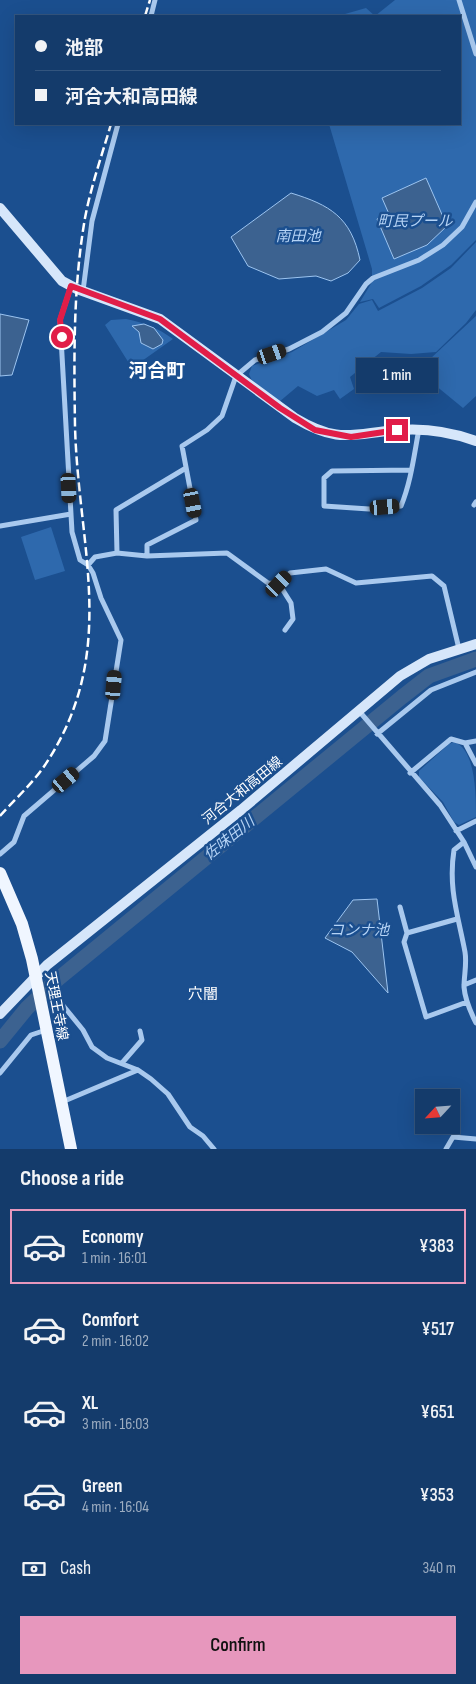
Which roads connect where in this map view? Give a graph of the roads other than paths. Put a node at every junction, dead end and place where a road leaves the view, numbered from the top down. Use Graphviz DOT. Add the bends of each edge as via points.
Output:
graph roads {
  1 [pos="155,0"];
  2 [pos="460,0"];
  3 [pos="151,15"];
  4 [pos="476,54"];
  5 [pos="118,125"];
  6 [pos="476,202"];
  7 [pos="0,208"];
  8 [pos="71,286"];
  9 [pos="83,291"];
  10 [pos="236,376"];
  11 [pos="419,429"];
  12 [pos="476,441"];
  13 [pos="186,468"];
  14 [pos="411,470"];
  15 [pos="70,514"];
  16 [pos="0,526"];
  17 [pos="117,553"];
  18 [pos="147,556"];
  19 [pos="88,565"];
  20 [pos="279,584"];
  21 [pos="285,630"];
  22 [pos="476,644"];
  23 [pos="459,649"];
  24 [pos="476,672"];
  25 [pos="359,711"];
  26 [pos="377,734"];
  27 [pos="465,742"];
  28 [pos="476,742"];
  29 [pos="476,764"];
  30 [pos="410,773"];
  31 [pos="476,821"];
  32 [pos="456,830"];
  33 [pos="464,842"];
  34 [pos="0,854"];
  35 [pos="476,867"];
  36 [pos="0,874"];
  37 [pos="400,906"];
  38 [pos="457,919"];
  39 [pos="407,933"];
  40 [pos="37,979"];
  41 [pos="476,980"];
  42 [pos="464,985"];
  43 [pos="61,1002"];
  44 [pos="467,1002"];
  45 [pos="0,1014"];
  46 [pos="476,1023"];
  47 [pos="47,1030"];
  48 [pos="140,1031"];
  49 [pos="122,1063"];
  50 [pos="138,1070"];
  51 [pos="0,1073"];
  52 [pos="61,1102"];
  53 [pos="476,1139"];
  54 [pos="71,1149"];
  55 [pos="214,1149"];
  56 [pos="446,1149"];
  1 -- 3 [label="street"];
  2 -- 4 [label="street"];
  5 -- 9 [label="street" via="92,221"];
  6 -- 10 [label="street" via="462,226 443,245 419,260 373,278 346,313 322,332 289,349 256,360"];
  7 -- 8 [label="main road" via="56,275"];
  8 -- 9 [label="main road"];
  8 -- 15 [label="street" via="60,320"];
  9 -- 10 [label="main road" via="160,319"];
  10 -- 11 [label="main road" via="315,430 351,437"];
  10 -- 13 [label="street" via="222,416 182,446"];
  11 -- 12 [label="main road"];
  11 -- 14 [label="street"];
  13 -- 17 [label="street" via="116,510"];
  13 -- 18 [label="street" via="196,520 147,545"];
  14 -- 14 [label="street" via="332,471 324,478 324,506 369,509 401,506"];
  15 -- 16 [label="street"];
  15 -- 19 [label="street" via="80,560"];
  17 -- 18 [label="street"];
  17 -- 19 [label="street" via="95,557"];
  18 -- 20 [label="street" via="227,553 268,583"];
  19 -- 34 [label="street" via="121,640 105,741 94,756 24,816 14,842"];
  20 -- 21 [label="street" via="291,603 293,619"];
  20 -- 23 [label="street" via="290,573 326,569 356,583 432,576 444,586"];
  22 -- 23 [label="main road, 河合大和高田線"];
  23 -- 25 [label="main road, 河合大和高田線" via="418,665 400,676"];
  24 -- 26 [label="street" via="431,690"];
  25 -- 26 [label="street"];
  25 -- 40 [label="main road, 河合大和高田線" via="143,887"];
  26 -- 30 [label="street"];
  27 -- 28 [label="street"];
  27 -- 29 [label="street"];
  27 -- 30 [label="street" via="450,738"];
  30 -- 32 [label="street" via="440,805"];
  31 -- 32 [label="street"];
  32 -- 33 [label="street"];
  33 -- 35 [label="street"];
  33 -- 38 [label="street" via="454,850 451,867 452,898"];
  36 -- 40 [label="main road, 天理王寺線" via="22,924"];
  37 -- 39 [label="street"];
  38 -- 39 [label="street"];
  38 -- 42 [label="street" via="466,966"];
  39 -- 44 [label="street" via="404,942 426,1017"];
  40 -- 45 [label="main road, 河合大和高田線"];
  40 -- 47 [label="main road, 天理王寺線"];
  41 -- 42 [label="street"];
  42 -- 44 [label="street"];
  43 -- 49 [label="street" via="83,1030 92,1048"];
  44 -- 46 [label="street"];
  47 -- 51 [label="street" via="31,1035"];
  47 -- 52 [label="main road, 天理王寺線"];
  48 -- 49 [label="street" via="142,1040"];
  49 -- 50 [label="street"];
  50 -- 52 [label="street"];
  50 -- 55 [label="street" via="168,1094 190,1127 204,1136"];
  52 -- 54 [label="main road, 天理王寺線"];
  53 -- 56 [label="street" via="453,1136"];
}
